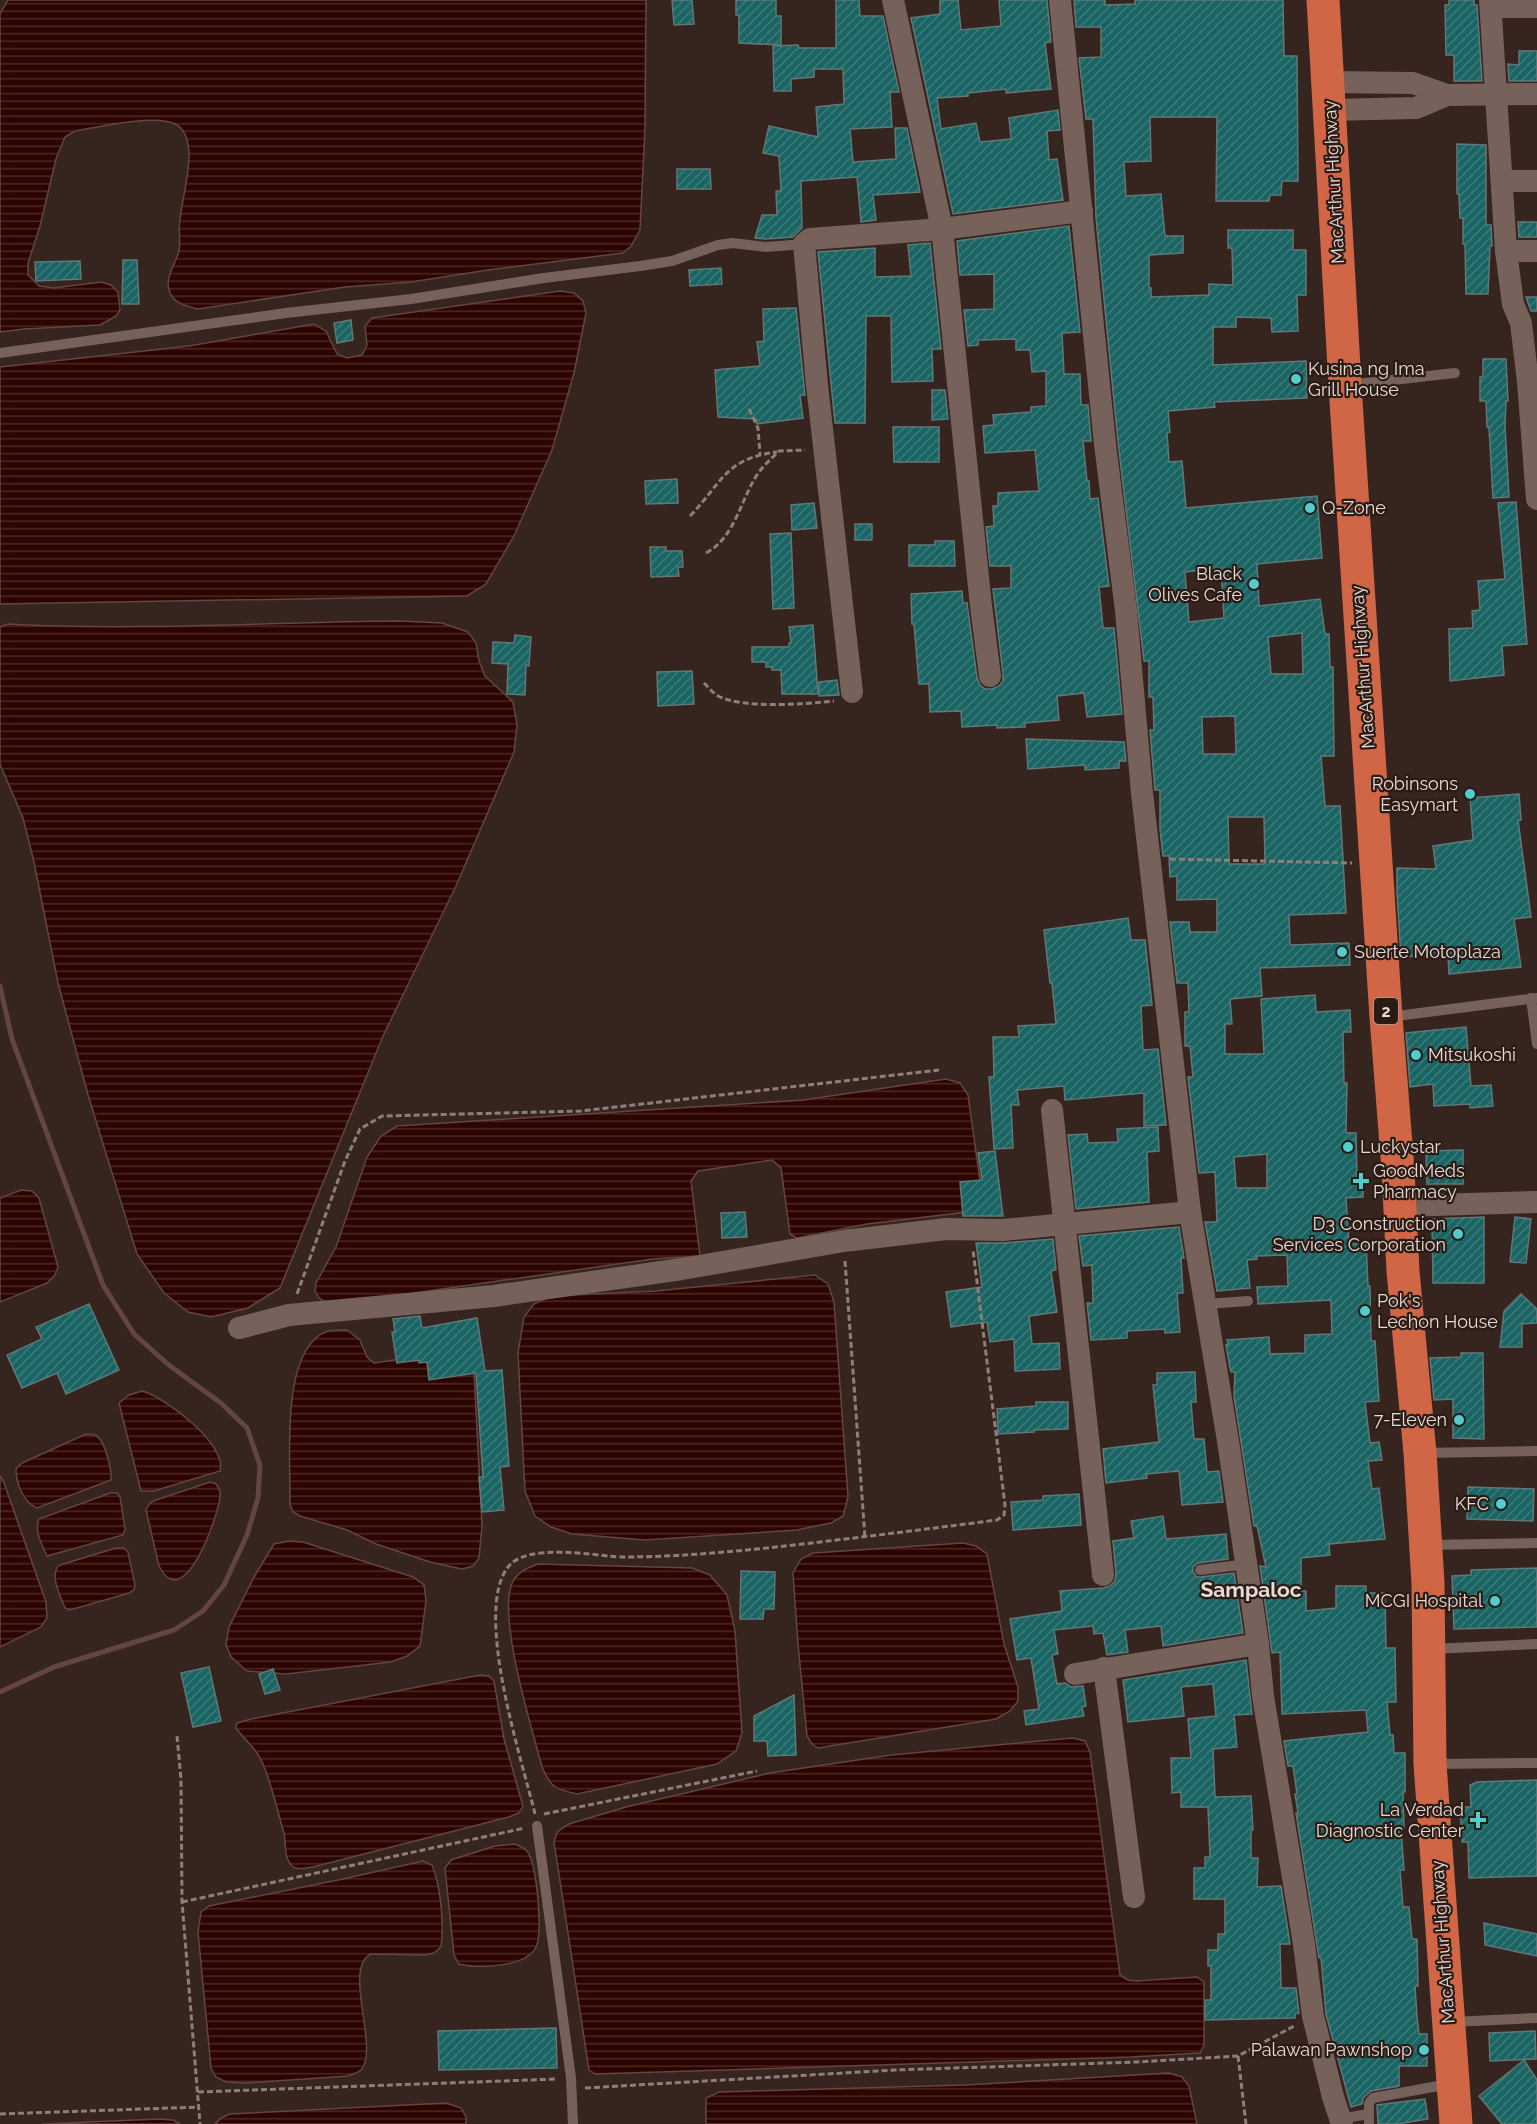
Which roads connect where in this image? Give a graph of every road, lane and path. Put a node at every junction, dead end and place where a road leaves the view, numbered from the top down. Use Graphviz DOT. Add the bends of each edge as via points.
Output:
graph roads {
  1 [pos="893,0"];
  2 [pos="1060,0"];
  3 [pos="1323,0"];
  4 [pos="1491,4"];
  5 [pos="1537,7"];
  6 [pos="1537,94"];
  7 [pos="1496,95"];
  8 [pos="1329,96"];
  9 [pos="1537,181"];
  10 [pos="1502,182"];
  11 [pos="1082,211"];
  12 [pos="942,229"];
  13 [pos="804,244"];
  14 [pos="1506,251"];
  15 [pos="1537,251"];
  16 [pos="1529,322"];
  17 [pos="0,353"];
  18 [pos="1455,373"];
  19 [pos="1533,382"];
  20 [pos="1345,385"];
  21 [pos="749,409"];
  22 [pos="825,449"];
  23 [pos="1535,450"];
  24 [pos="779,451"];
  25 [pos="760,454"];
  26 [pos="1537,499"];
  27 [pos="690,516"];
  28 [pos="706,553"];
  29 [pos="990,676"];
  30 [pos="704,683"];
  31 [pos="852,692"];
  32 [pos="1150,859"];
  33 [pos="1376,864"];
  34 [pos="1534,998"];
  35 [pos="1386,1017"];
  36 [pos="1537,1044"];
  37 [pos="939,1070"];
  38 [pos="1052,1110"];
  39 [pos="1537,1202"];
  40 [pos="1400,1206"];
  41 [pos="1190,1212"];
  42 [pos="1064,1224"];
  43 [pos="970,1230"];
  44 [pos="844,1241"];
  45 [pos="1248,1301"];
  46 [pos="1206,1304"];
  47 [pos="290,1315"];
  48 [pos="239,1328"];
  49 [pos="1537,1451"];
  50 [pos="1420,1453"];
  51 [pos="865,1538"];
  52 [pos="1537,1543"];
  53 [pos="1425,1545"];
  54 [pos="1247,1564"];
  55 [pos="1200,1570"];
  56 [pos="1104,1577"];
  57 [pos="1258,1644"];
  58 [pos="1537,1644"];
  59 [pos="1430,1650"];
  60 [pos="1104,1668"];
  61 [pos="1074,1674"];
  62 [pos="177,1736"];
  63 [pos="1537,1763"];
  64 [pos="1430,1764"];
  65 [pos="757,1771"];
  66 [pos="537,1826"];
  67 [pos="1134,1897"];
  68 [pos="182,1902"];
  69 [pos="1313,2016"];
  70 [pos="1537,2018"];
  71 [pos="1449,2022"];
  72 [pos="1238,2056"];
  73 [pos="1453,2083"];
  74 [pos="571,2084"];
  75 [pos="198,2092"];
  76 [pos="200,2107"];
  77 [pos="0,2114"];
  78 [pos="1368,2119"];
  79 [pos="1341,2122"];
  80 [pos="200,2124"];
  81 [pos="573,2124"];
  82 [pos="1246,2124"];
  83 [pos="1456,2124"];
  1 -- 12 [label="street"];
  2 -- 11 [label="street"];
  3 -- 8 [label="highway, MacArthur Highway / 2"];
  4 -- 5 [label="street"];
  4 -- 7 [label="street"];
  6 -- 7 [label="street"];
  7 -- 8 [label="street" via="1447,95 1416,108"];
  7 -- 10 [label="street"];
  8 -- 20 [label="highway, MacArthur Highway / 2"];
  9 -- 10 [label="street"];
  10 -- 14 [label="street"];
  11 -- 12 [label="street"];
  11 -- 32 [label="street"];
  12 -- 13 [label="street" via="846,235 810,239"];
  12 -- 29 [label="street"];
  13 -- 17 [label="lane" via="726,244 672,261 640,266"];
  13 -- 22 [label="street"];
  14 -- 15 [label="street"];
  14 -- 16 [label="street" via="1513,304"];
  16 -- 19 [label="street"];
  18 -- 20 [label="lane"];
  19 -- 23 [label="street"];
  20 -- 33 [label="highway, MacArthur Highway / 2"];
  21 -- 25 [label="path" via="758,428"];
  22 -- 24 [label="path"];
  22 -- 31 [label="street"];
  23 -- 26 [label="street"];
  24 -- 25 [label="path"];
  24 -- 28 [label="path" via="758,473 721,543"];
  25 -- 27 [label="path" via="730,468"];
  30 -- 31 [label="path" via="719,696 749,703 829,702 842,700"];
  32 -- 33 [label="path"];
  32 -- 41 [label="street"];
  33 -- 35 [label="highway, MacArthur Highway / 2"];
  34 -- 35 [label="lane"];
  34 -- 36 [label="lane"];
  35 -- 40 [label="highway, MacArthur Highway / 2"];
  37 -- 47 [label="path" via="581,1111 382,1116 360,1129 345,1161"];
  38 -- 42 [label="street"];
  39 -- 40 [label="street"];
  40 -- 50 [label="highway, MacArthur Highway / 2"];
  41 -- 42 [label="street"];
  41 -- 46 [label="street"];
  42 -- 43 [label="street"];
  42 -- 56 [label="street"];
  43 -- 44 [label="street" via="946,1229"];
  43 -- 51 [label="path" via="1004,1515 997,1520"];
  44 -- 47 [label="street" via="494,1296"];
  44 -- 51 [label="path"];
  45 -- 46 [label="lane"];
  46 -- 54 [label="street"];
  47 -- 48 [label="street"];
  49 -- 50 [label="lane"];
  50 -- 53 [label="highway, MacArthur Highway / 2"];
  51 -- 65 [label="path" via="732,1552 621,1557 530,1554 509,1565 497,1587 498,1665 536,1816"];
  52 -- 53 [label="lane"];
  53 -- 59 [label="highway, MacArthur Highway / 2"];
  54 -- 55 [label="lane"];
  54 -- 57 [label="street"];
  57 -- 60 [label="street"];
  57 -- 69 [label="street"];
  58 -- 59 [label="lane"];
  59 -- 64 [label="highway, MacArthur Highway / 2"];
  60 -- 61 [label="street"];
  60 -- 67 [label="street"];
  62 -- 68 [label="path"];
  63 -- 64 [label="lane"];
  64 -- 71 [label="highway, MacArthur Highway / 2"];
  66 -- 68 [label="path"];
  66 -- 74 [label="lane"];
  68 -- 75 [label="path"];
  69 -- 72 [label="path"];
  69 -- 79 [label="street"];
  70 -- 71 [label="lane"];
  71 -- 73 [label="highway, MacArthur Highway / 2"];
  72 -- 74 [label="path"];
  72 -- 82 [label="path"];
  73 -- 78 [label="lane" via="1373,2098"];
  73 -- 83 [label="highway, MacArthur Highway / 2"];
  74 -- 75 [label="path"];
  74 -- 81 [label="lane"];
  75 -- 76 [label="path"];
  76 -- 77 [label="path"];
  76 -- 80 [label="path"];
  78 -- 79 [label="lane"];
}
